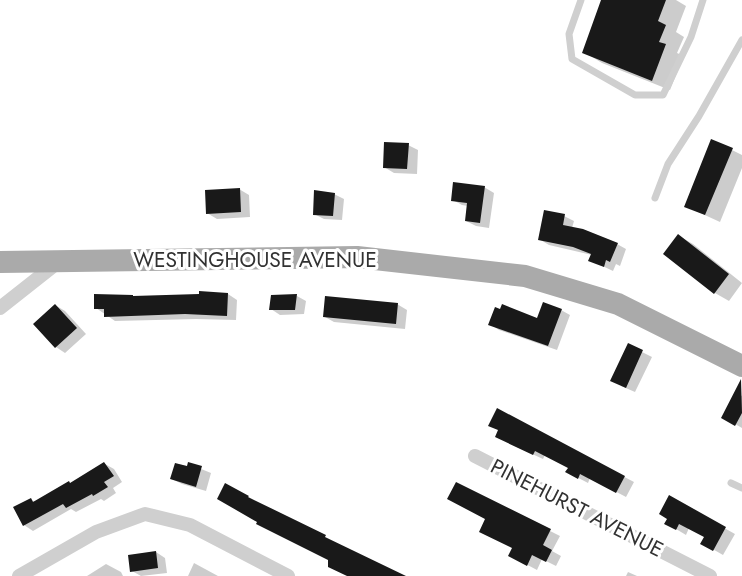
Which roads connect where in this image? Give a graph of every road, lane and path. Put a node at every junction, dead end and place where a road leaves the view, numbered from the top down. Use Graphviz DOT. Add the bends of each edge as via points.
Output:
graph roads {
  1 [pos="580,0"];
  2 [pos="703,0"];
  3 [pos="742,40"];
  4 [pos="655,198"];
  5 [pos="60,260"];
  6 [pos="0,262"];
  7 [pos="0,308"];
  8 [pos="742,366"];
  9 [pos="475,456"];
  10 [pos="731,483"];
  11 [pos="742,488"];
  12 [pos="19,576"];
  13 [pos="288,576"];
  14 [pos="710,576"];
  1 -- 2 [label="lane" via="569,34 572,59 635,95 663,95 691,37"];
  3 -- 4 [label="lane" via="668,164"];
  5 -- 6 [label="main road, WESTINGHOUSE AVENUE"];
  5 -- 7 [label="street"];
  5 -- 8 [label="main road, WESTINGHOUSE AVENUE" via="357,257 525,276 618,304"];
  9 -- 14 [label="street, PINEHURST AVENUE"];
  10 -- 11 [label="lane"];
  12 -- 13 [label="street" via="96,532 145,514 190,525"];
}
